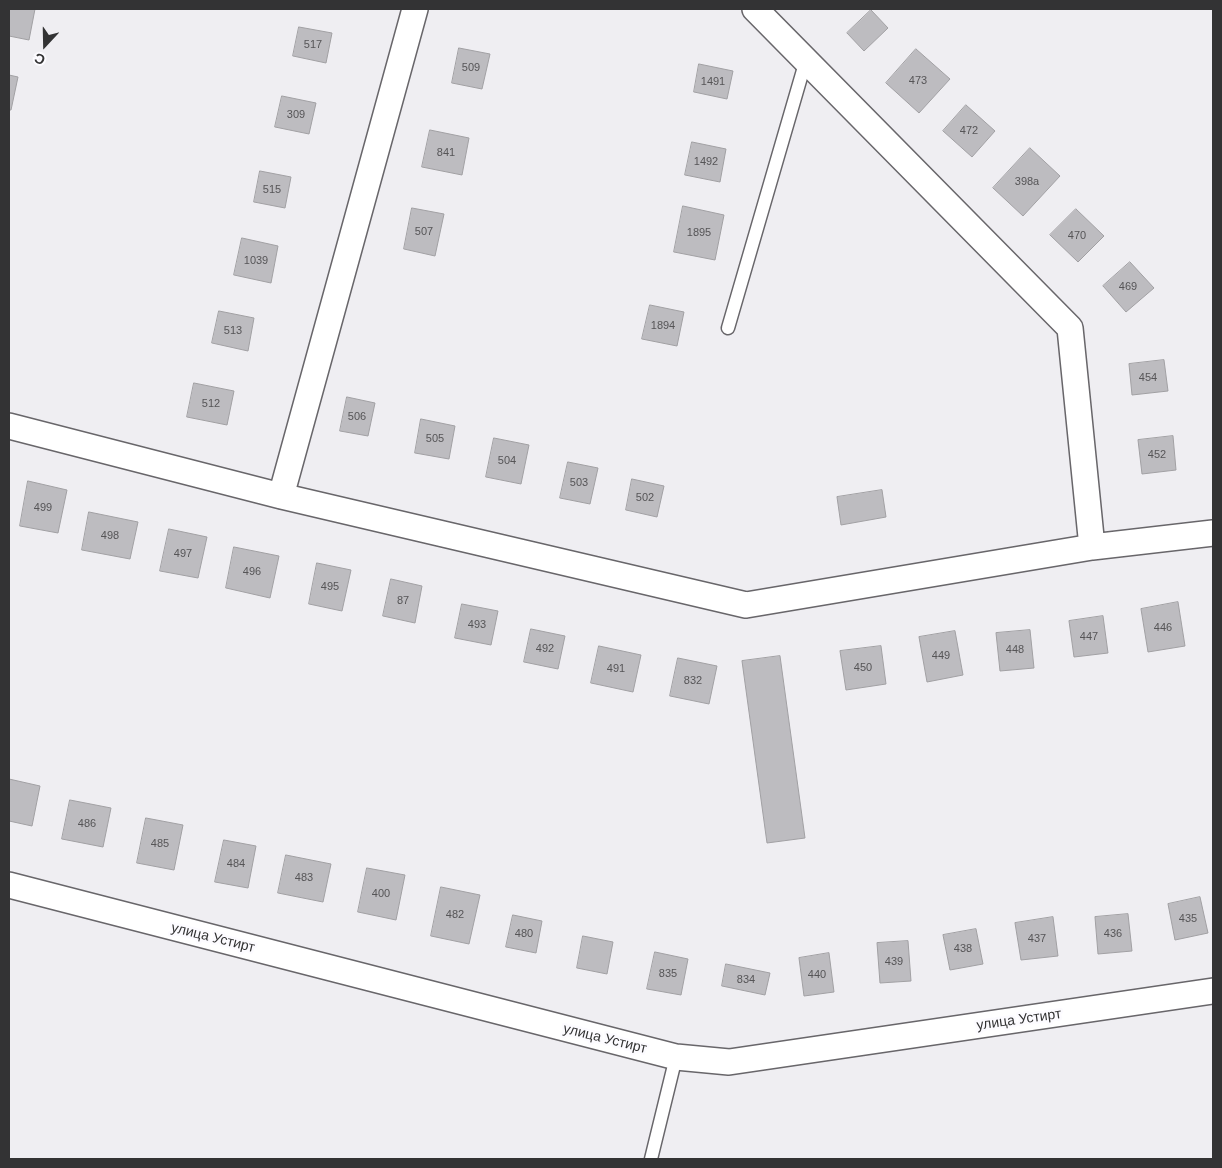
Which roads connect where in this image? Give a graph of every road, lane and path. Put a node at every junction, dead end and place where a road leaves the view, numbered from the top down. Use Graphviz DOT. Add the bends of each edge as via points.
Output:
graph roads {
  1 [pos="415,9"];
  2 [pos="755,9"];
  3 [pos="806,60"];
  4 [pos="728,328"];
  5 [pos="9,426"];
  6 [pos="281,496"];
  7 [pos="1213,533"];
  8 [pos="1092,547"];
  9 [pos="9,885"];
  10 [pos="1213,991"];
  11 [pos="676,1058"];
  12 [pos="651,1159"];
  1 -- 6 [label="street"];
  2 -- 3 [label="street"];
  3 -- 4 [label="lane"];
  3 -- 8 [label="street" via="1070,328"];
  5 -- 6 [label="street"];
  6 -- 8 [label="street" via="746,605"];
  7 -- 8 [label="street"];
  9 -- 11 [label="street, улица Устирт"];
  10 -- 11 [label="street, улица Устирт" via="730,1062"];
  11 -- 12 [label="lane"];
}
